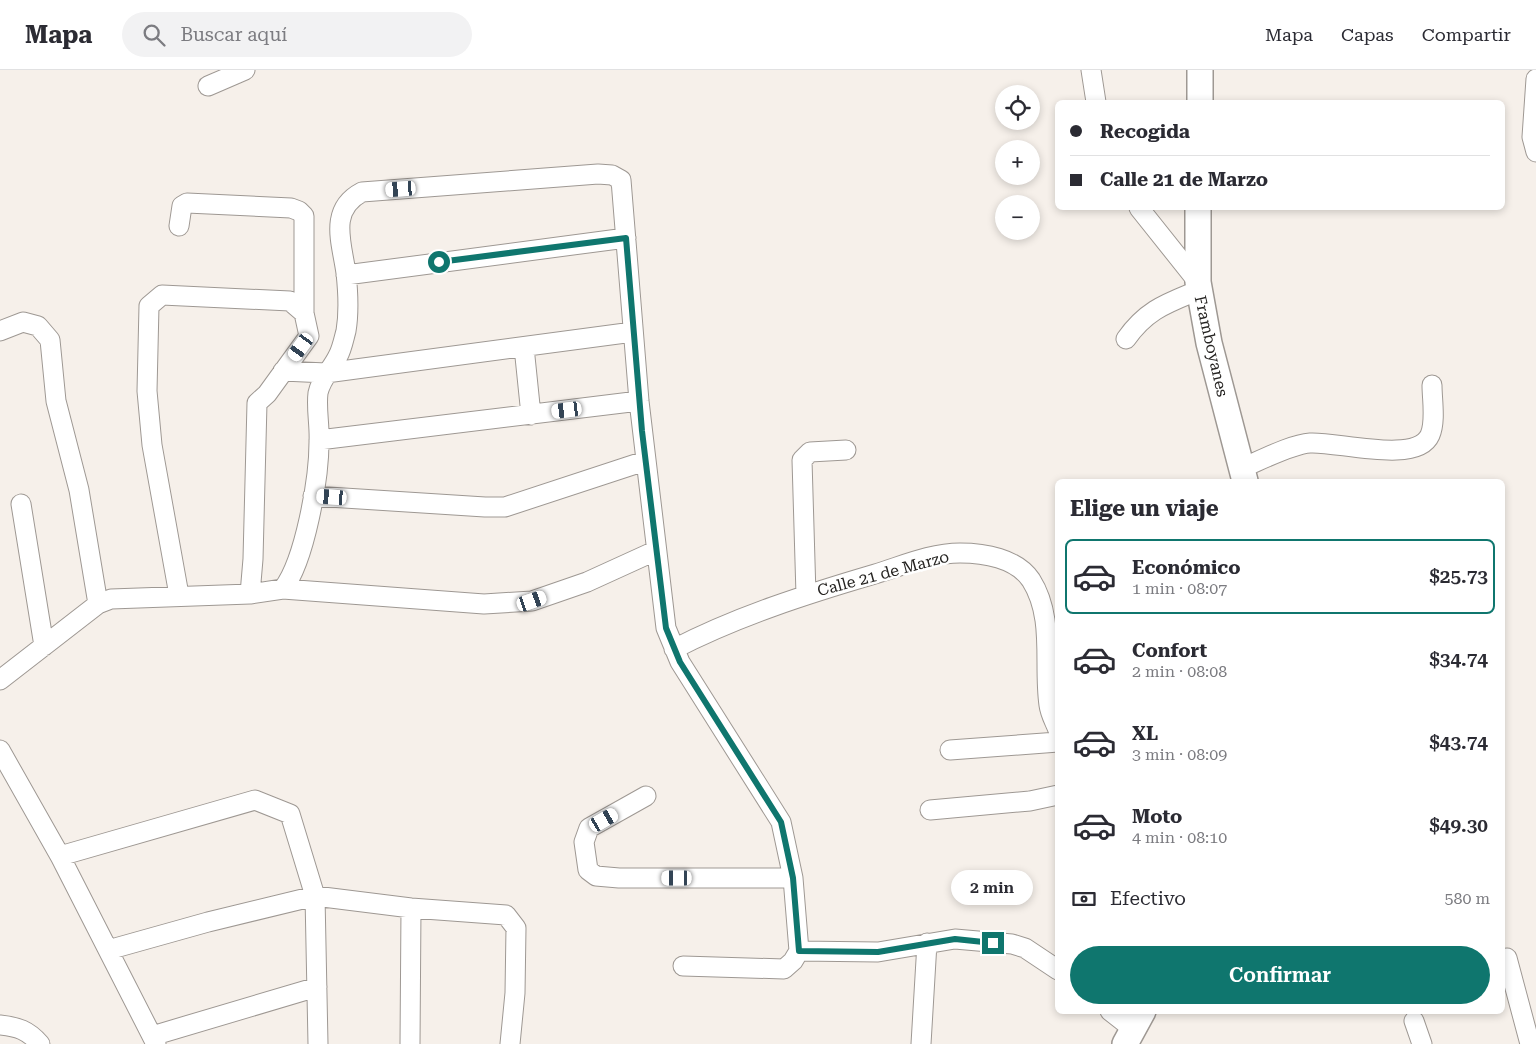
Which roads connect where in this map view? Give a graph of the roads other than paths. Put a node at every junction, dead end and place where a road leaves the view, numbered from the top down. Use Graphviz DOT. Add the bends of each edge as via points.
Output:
graph roads {
  1 [pos="245,70"];
  2 [pos="1091,70"];
  3 [pos="1200,70"];
  4 [pos="1536,79"];
  5 [pos="208,86"];
  6 [pos="1535,99"];
  7 [pos="1096,100"];
  8 [pos="1200,100"];
  9 [pos="1536,152"];
  10 [pos="1141,210"];
  11 [pos="1198,210"];
  12 [pos="179,226"];
  13 [pos="626,238"];
  14 [pos="346,274"];
  15 [pos="1199,286"];
  16 [pos="304,313"];
  17 [pos="0,331"];
  18 [pos="633,332"];
  19 [pos="1126,339"];
  20 [pos="524,347"];
  21 [pos="284,371"];
  22 [pos="326,374"];
  23 [pos="1432,385"];
  24 [pos="639,401"];
  25 [pos="531,414"];
  26 [pos="319,440"];
  27 [pos="846,450"];
  28 [pos="645,461"];
  29 [pos="1244,475"];
  30 [pos="313,496"];
  31 [pos="21,504"];
  32 [pos="656,551"];
  33 [pos="283,589"];
  34 [pos="250,594"];
  35 [pos="180,595"];
  36 [pos="806,595"];
  37 [pos="98,604"];
  38 [pos="44,646"];
  39 [pos="674,649"];
  40 [pos="0,680"];
  41 [pos="1055,722"];
  42 [pos="1055,742"];
  43 [pos="0,750"];
  44 [pos="950,750"];
  45 [pos="646,796"];
  46 [pos="1055,796"];
  47 [pos="930,810"];
  48 [pos="60,856"];
  49 [pos="793,878"];
  50 [pos="315,896"];
  51 [pos="411,908"];
  52 [pos="927,943"];
  53 [pos="108,950"];
  54 [pos="799,951"];
  55 [pos="1507,958"];
  56 [pos="683,966"];
  57 [pos="1055,968"];
  58 [pos="316,987"];
  59 [pos="1114,1014"];
  60 [pos="1414,1021"];
  61 [pos="0,1025"];
  62 [pos="1134,1028"];
  63 [pos="154,1040"];
  64 [pos="40,1044"];
  65 [pos="318,1044"];
  66 [pos="410,1044"];
  67 [pos="510,1044"];
  68 [pos="921,1044"];
  69 [pos="1422,1044"];
  70 [pos="1530,1044"];
  1 -- 5 [label="street"];
  2 -- 7 [label="street"];
  3 -- 8 [label="main road"];
  4 -- 6 [label="street"];
  6 -- 9 [label="street" via="1532,137"];
  10 -- 15 [label="street"];
  11 -- 15 [label="main road, Framboyanes"];
  12 -- 16 [label="street" via="182,206 187,203 298,211 304,216"];
  13 -- 14 [label="street"];
  13 -- 14 [label="street" via="621,180 612,176 598,174 362,192 351,198 342,213 338,230"];
  13 -- 18 [label="street"];
  14 -- 22 [label="street" via="346,330 338,356"];
  15 -- 19 [label="street" via="1158,308 1138,323"];
  15 -- 29 [label="main road, Framboyanes" via="1210,343"];
  16 -- 21 [label="street" via="309,336"];
  16 -- 35 [label="street" via="290,301 162,295 149,306 148,400 152,445"];
  17 -- 37 [label="street" via="23,322 38,326 50,340 56,401 79,490"];
  18 -- 20 [label="street"];
  18 -- 24 [label="street"];
  20 -- 22 [label="street"];
  20 -- 25 [label="street"];
  21 -- 22 [label="street"];
  21 -- 34 [label="street" via="257,403"];
  22 -- 26 [label="street" via="318,390"];
  23 -- 29 [label="street" via="1432,425 1424,443 1407,450 1309,443"];
  24 -- 25 [label="street"];
  24 -- 28 [label="street"];
  25 -- 26 [label="street"];
  26 -- 30 [label="street"];
  27 -- 36 [label="street" via="810,452 802,460"];
  28 -- 30 [label="street" via="504,507"];
  28 -- 32 [label="street"];
  30 -- 33 [label="street" via="297,560"];
  31 -- 38 [label="street"];
  32 -- 33 [label="street" via="587,582 532,601 484,604"];
  32 -- 39 [label="street" via="663,613"];
  33 -- 34 [label="street"];
  34 -- 35 [label="street"];
  35 -- 37 [label="street" via="121,598"];
  36 -- 39 [label="street, Calle 21 de Marzo" via="713,629"];
  36 -- 41 [label="street, Calle 21 de Marzo" via="936,557 968,554 1008,561 1020,568 1030,580 1042,603 1049,707"];
  37 -- 38 [label="street"];
  38 -- 40 [label="street"];
  39 -- 49 [label="street" via="781,822"];
  42 -- 44 [label="street"];
  43 -- 48 [label="street"];
  45 -- 49 [label="street" via="589,828 584,842 588,870 596,876"];
  46 -- 47 [label="street"];
  48 -- 50 [label="street" via="255,800 290,814"];
  48 -- 53 [label="street"];
  49 -- 54 [label="street"];
  50 -- 51 [label="street"];
  50 -- 53 [label="street"];
  50 -- 58 [label="street"];
  51 -- 66 [label="street"];
  51 -- 67 [label="street" via="506,915 516,928"];
  52 -- 54 [label="street" via="878,952"];
  52 -- 57 [label="street" via="955,939 1012,944 1025,948"];
  52 -- 68 [label="street"];
  53 -- 63 [label="street"];
  54 -- 56 [label="street" via="784,969"];
  55 -- 70 [label="street"];
  58 -- 63 [label="street"];
  58 -- 65 [label="street"];
  59 -- 62 [label="street"];
  60 -- 69 [label="street"];
  61 -- 64 [label="street" via="19,1027 32,1034"];
}
